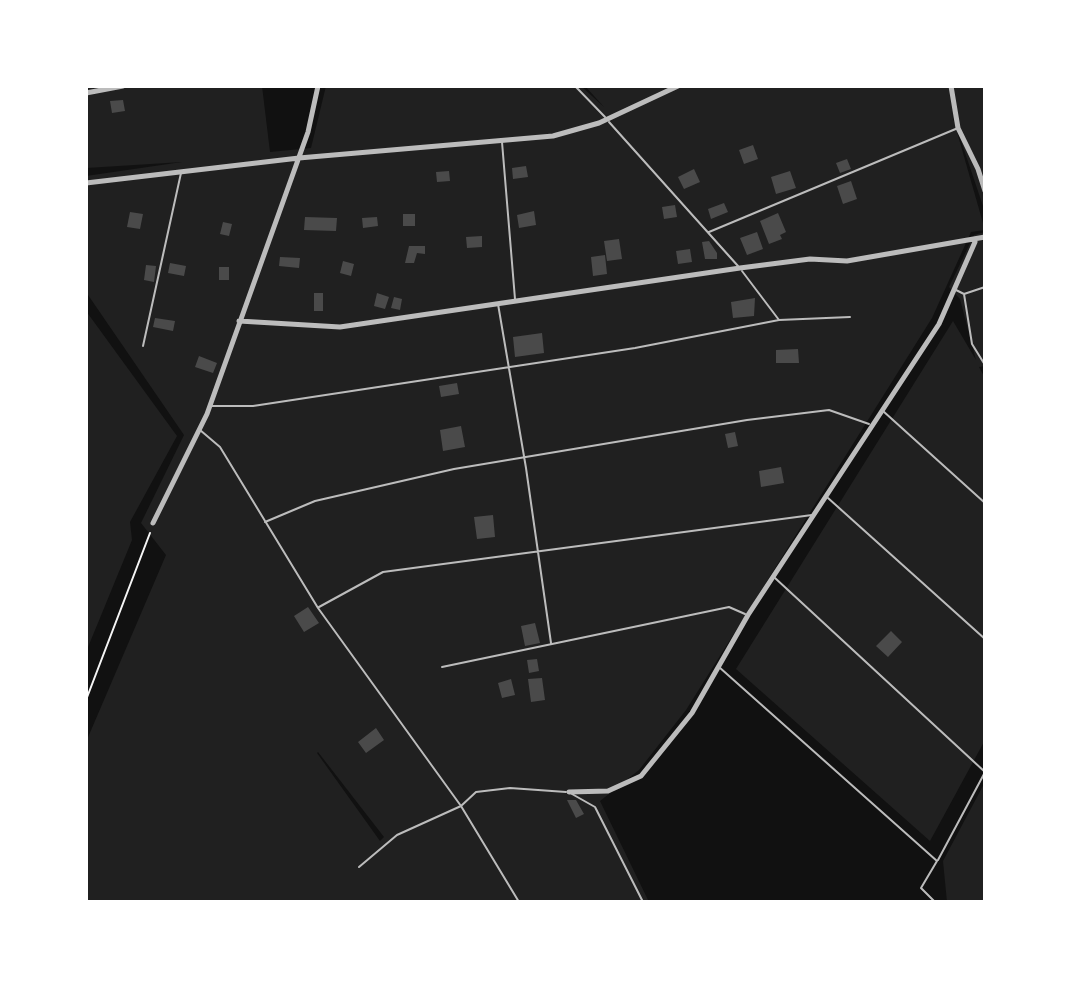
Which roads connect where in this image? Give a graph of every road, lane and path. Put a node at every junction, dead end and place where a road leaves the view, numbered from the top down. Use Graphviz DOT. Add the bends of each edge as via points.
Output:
graph roads {
  1 [pos="123,86"];
  2 [pos="318,86"];
  3 [pos="575,86"];
  4 [pos="678,86"];
  5 [pos="951,86"];
  6 [pos="86,93"];
  7 [pos="607,119"];
  8 [pos="958,128"];
  9 [pos="502,141"];
  10 [pos="299,158"];
  11 [pos="982,168"];
  12 [pos="181,172"];
  13 [pos="86,183"];
  14 [pos="985,191"];
  15 [pos="708,233"];
  16 [pos="985,237"];
  17 [pos="975,241"];
  18 [pos="740,268"];
  19 [pos="985,287"];
  20 [pos="953,289"];
  21 [pos="964,294"];
  22 [pos="515,301"];
  23 [pos="498,303"];
  24 [pos="850,317"];
  25 [pos="779,320"];
  26 [pos="239,321"];
  27 [pos="143,346"];
  28 [pos="985,365"];
  29 [pos="510,367"];
  30 [pos="209,406"];
  31 [pos="882,410"];
  32 [pos="873,425"];
  33 [pos="199,429"];
  34 [pos="525,459"];
  35 [pos="827,497"];
  36 [pos="985,503"];
  37 [pos="817,514"];
  38 [pos="265,522"];
  39 [pos="153,523"];
  40 [pos="538,553"];
  41 [pos="774,577"];
  42 [pos="318,608"];
  43 [pos="748,615"];
  44 [pos="985,639"];
  45 [pos="551,643"];
  46 [pos="442,667"];
  47 [pos="719,667"];
  48 [pos="86,700"];
  49 [pos="985,772"];
  50 [pos="569,792"];
  51 [pos="461,806"];
  52 [pos="937,861"];
  53 [pos="359,867"];
  54 [pos="519,902"];
  55 [pos="643,902"];
  56 [pos="935,902"];
  1 -- 6 [label="street"];
  2 -- 10 [label="street"];
  3 -- 7 [label="lane"];
  4 -- 7 [label="street"];
  5 -- 8 [label="street"];
  7 -- 9 [label="street" via="553,136"];
  7 -- 15 [label="lane"];
  8 -- 11 [label="street"];
  8 -- 15 [label="lane"];
  9 -- 10 [label="street"];
  9 -- 22 [label="lane"];
  10 -- 12 [label="street"];
  10 -- 26 [label="street"];
  11 -- 14 [label="street"];
  12 -- 13 [label="street"];
  12 -- 27 [label="lane"];
  15 -- 18 [label="lane"];
  16 -- 17 [label="street"];
  17 -- 18 [label="street" via="847,261 810,259"];
  17 -- 20 [label="street"];
  18 -- 22 [label="street"];
  18 -- 25 [label="lane"];
  19 -- 21 [label="lane"];
  20 -- 21 [label="lane"];
  20 -- 31 [label="street" via="939,324"];
  21 -- 28 [label="lane" via="972,344"];
  22 -- 23 [label="street"];
  23 -- 26 [label="street" via="340,327"];
  23 -- 29 [label="lane"];
  24 -- 25 [label="lane"];
  25 -- 29 [label="lane"];
  26 -- 30 [label="street"];
  29 -- 30 [label="lane" via="253,406"];
  29 -- 34 [label="lane"];
  30 -- 33 [label="street"];
  31 -- 32 [label="street"];
  31 -- 36 [label="lane"];
  32 -- 34 [label="lane" via="829,410"];
  32 -- 35 [label="street"];
  33 -- 38 [label="lane" via="220,447"];
  33 -- 39 [label="street"];
  34 -- 38 [label="lane" via="454,469 315,501"];
  34 -- 40 [label="lane"];
  35 -- 37 [label="street"];
  35 -- 44 [label="lane"];
  37 -- 40 [label="lane"];
  37 -- 41 [label="street"];
  38 -- 42 [label="lane"];
  39 -- 48 [label="path"];
  40 -- 42 [label="lane" via="383,572"];
  40 -- 45 [label="lane"];
  41 -- 43 [label="street"];
  41 -- 49 [label="lane"];
  42 -- 51 [label="lane"];
  43 -- 45 [label="lane" via="729,607"];
  43 -- 47 [label="street"];
  45 -- 46 [label="lane"];
  47 -- 50 [label="street" via="692,713 641,776 608,791"];
  47 -- 52 [label="lane"];
  49 -- 52 [label="lane"];
  50 -- 51 [label="lane" via="476,792"];
  50 -- 55 [label="lane" via="595,807"];
  51 -- 53 [label="lane" via="420,821"];
  51 -- 54 [label="lane"];
  52 -- 56 [label="lane" via="921,888"];
}
